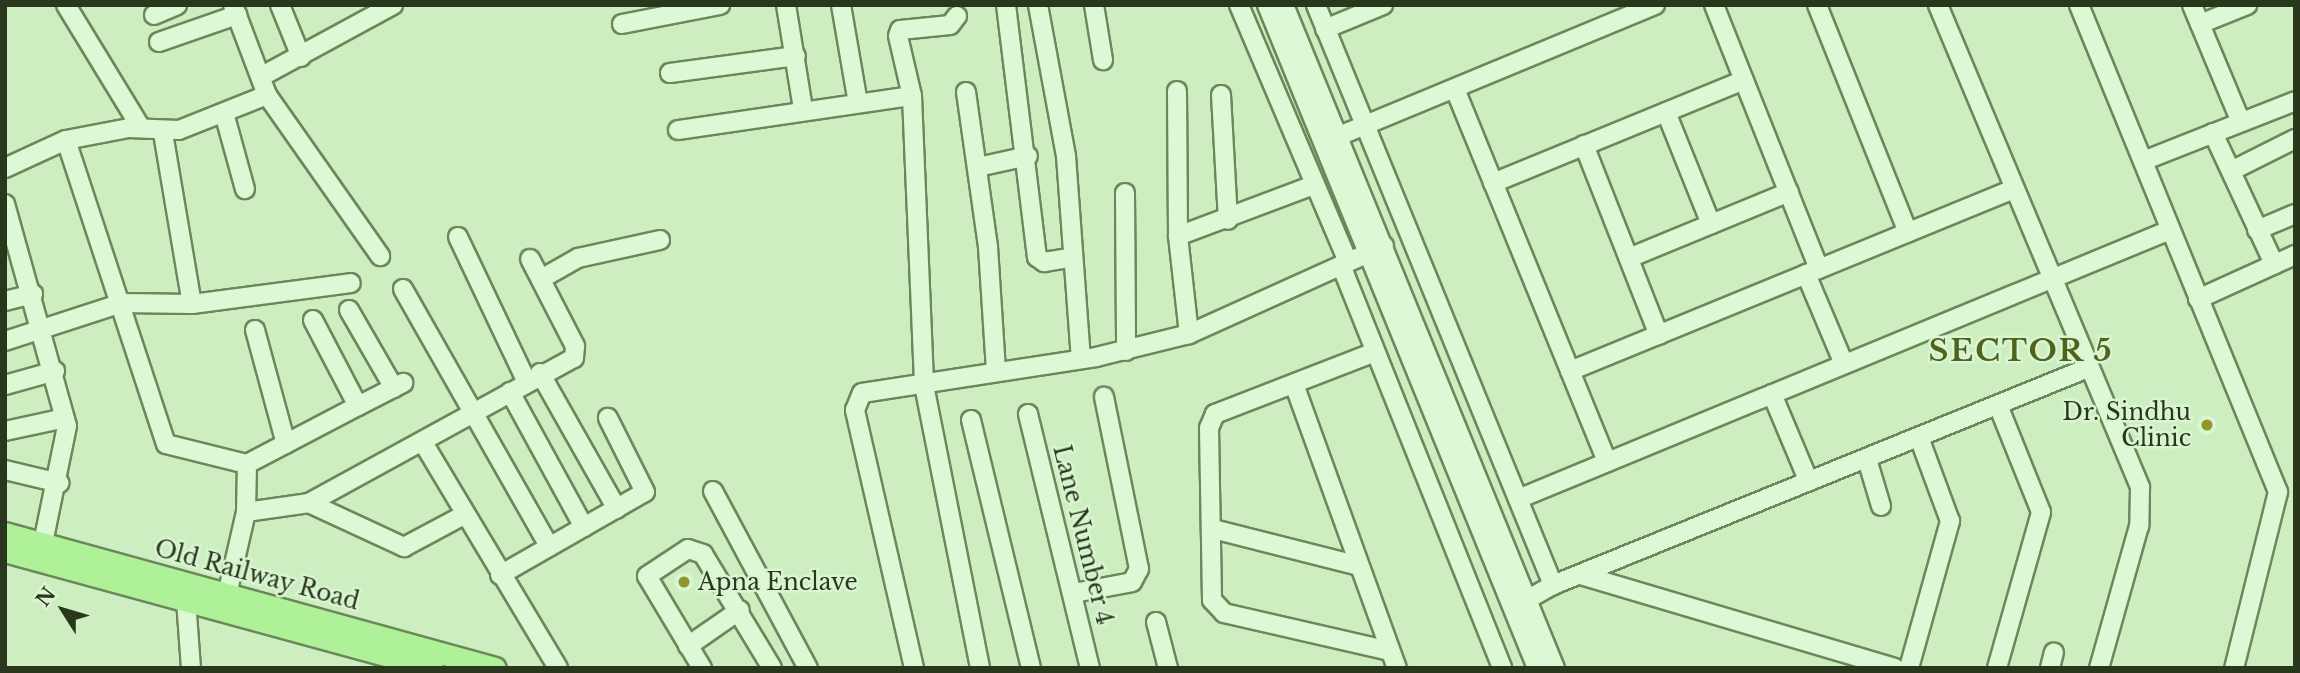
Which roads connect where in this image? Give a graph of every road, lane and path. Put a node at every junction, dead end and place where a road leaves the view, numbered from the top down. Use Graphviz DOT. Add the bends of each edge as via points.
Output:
graph roads {
  1 [pos="177,5"];
  2 [pos="280,5"];
  3 [pos="393,5"];
  4 [pos="720,5"];
  5 [pos="786,5"];
  6 [pos="841,5"];
  7 [pos="1006,5"];
  8 [pos="1038,5"];
  9 [pos="1094,5"];
  10 [pos="1239,5"];
  11 [pos="1267,5"];
  12 [pos="1284,5"];
  13 [pos="1315,5"];
  14 [pos="1655,5"];
  15 [pos="1714,5"];
  16 [pos="1817,5"];
  17 [pos="1938,5"];
  18 [pos="2079,5"];
  19 [pos="2192,5"];
  20 [pos="2248,5"];
  21 [pos="71,6"];
  22 [pos="1377,6"];
  23 [pos="235,10"];
  24 [pos="1618,12"];
  25 [pos="362,13"];
  26 [pos="154,15"];
  27 [pos="957,16"];
  28 [pos="622,24"];
  29 [pos="2200,24"];
  30 [pos="1325,29"];
  31 [pos="159,42"];
  32 [pos="796,56"];
  33 [pos="302,57"];
  34 [pos="1102,60"];
  35 [pos="670,73"];
  36 [pos="264,75"];
  37 [pos="1744,80"];
  38 [pos="1455,89"];
  39 [pos="1177,91"];
  40 [pos="965,92"];
  41 [pos="267,95"];
  42 [pos="1221,95"];
  43 [pos="912,96"];
  44 [pos="2295,100"];
  45 [pos="858,103"];
  46 [pos="803,109"];
  47 [pos="1666,112"];
  48 [pos="224,113"];
  49 [pos="2241,122"];
  50 [pos="1365,125"];
  51 [pos="141,128"];
  52 [pos="678,130"];
  53 [pos="163,133"];
  54 [pos="2213,133"];
  55 [pos="1331,139"];
  56 [pos="2295,139"];
  57 [pos="66,140"];
  58 [pos="1584,145"];
  59 [pos="1028,156"];
  60 [pos="2143,161"];
  61 [pos="978,167"];
  62 [pos="5,168"];
  63 [pos="2231,171"];
  64 [pos="1493,183"];
  65 [pos="1311,186"];
  66 [pos="245,189"];
  67 [pos="2014,189"];
  68 [pos="1125,192"];
  69 [pos="1788,192"];
  70 [pos="5,204"];
  71 [pos="2295,214"];
  72 [pos="1228,220"];
  73 [pos="1711,224"];
  74 [pos="2170,230"];
  75 [pos="2256,230"];
  76 [pos="1908,232"];
  77 [pos="9,234"];
  78 [pos="1178,236"];
  79 [pos="458,237"];
  80 [pos="660,240"];
  81 [pos="1376,249"];
  82 [pos="2295,256"];
  83 [pos="380,257"];
  84 [pos="1070,258"];
  85 [pos="1629,258"];
  86 [pos="530,259"];
  87 [pos="1344,264"];
  88 [pos="2274,264"];
  89 [pos="1813,271"];
  90 [pos="541,279"];
  91 [pos="2051,279"];
  92 [pos="351,283"];
  93 [pos="403,289"];
  94 [pos="33,294"];
  95 [pos="2198,299"];
  96 [pos="5,301"];
  97 [pos="122,303"];
  98 [pos="192,304"];
  99 [pos="349,310"];
  100 [pos="313,320"];
  101 [pos="255,330"];
  102 [pos="43,331"];
  103 [pos="1189,334"];
  104 [pos="1659,335"];
  105 [pos="5,341"];
  106 [pos="1126,351"];
  107 [pos="1375,352"];
  108 [pos="1081,359"];
  109 [pos="1843,364"];
  110 [pos="2088,368"];
  111 [pos="55,370"];
  112 [pos="1570,371"];
  113 [pos="996,372"];
  114 [pos="533,378"];
  115 [pos="5,384"];
  116 [pos="1294,384"];
  117 [pos="923,385"];
  118 [pos="510,392"];
  119 [pos="1772,394"];
  120 [pos="1104,397"];
  121 [pos="1998,405"];
  122 [pos="358,406"];
  123 [pos="474,413"];
  124 [pos="1028,414"];
  125 [pos="65,418"];
  126 [pos="608,418"];
  127 [pos="971,420"];
  128 [pos="5,431"];
  129 [pos="1919,437"];
  130 [pos="286,444"];
  131 [pos="424,444"];
  132 [pos="1867,459"];
  133 [pos="1607,462"];
  134 [pos="247,464"];
  135 [pos="5,470"];
  136 [pos="1809,482"];
  137 [pos="59,483"];
  138 [pos="713,491"];
  139 [pos="1518,499"];
  140 [pos="309,503"];
  141 [pos="1881,506"];
  142 [pos="617,509"];
  143 [pos="246,512"];
  144 [pos="463,516"];
  145 [pos="584,527"];
  146 [pos="1213,529"];
  147 [pos="5,533"];
  148 [pos="43,543"];
  149 [pos="549,546"];
  150 [pos="5,551"];
  151 [pos="1359,566"];
  152 [pos="500,575"];
  153 [pos="1581,575"];
  154 [pos="1553,585"];
  155 [pos="1074,593"];
  156 [pos="186,600"];
  157 [pos="226,602"];
  158 [pos="1519,604"];
  159 [pos="740,610"];
  160 [pos="1156,622"];
  161 [pos="688,646"];
  162 [pos="1390,650"];
  163 [pos="191,668"];
  164 [pos="432,668"];
  165 [pos="495,668"];
  166 [pos="558,668"];
  167 [pos="702,668"];
  168 [pos="772,668"];
  169 [pos="808,668"];
  170 [pos="914,668"];
  171 [pos="980,668"];
  172 [pos="1031,668"];
  173 [pos="1090,668"];
  174 [pos="1168,668"];
  175 [pos="1397,668"];
  176 [pos="1502,668"];
  177 [pos="1537,668"];
  178 [pos="1555,668"];
  179 [pos="1895,668"];
  180 [pos="1909,668"];
  181 [pos="1997,668"];
  182 [pos="2099,668"];
  183 [pos="2234,668"];
  1 -- 26 [label="street"];
  2 -- 33 [label="street"];
  3 -- 25 [label="street"];
  4 -- 28 [label="street"];
  5 -- 32 [label="street"];
  6 -- 45 [label="street"];
  7 -- 59 [label="street"];
  8 -- 84 [label="street" via="1066,156"];
  9 -- 34 [label="street"];
  10 -- 65 [label="street"];
  11 -- 55 [label="street"];
  12 -- 55 [label="street"];
  13 -- 30 [label="street"];
  14 -- 24 [label="street"];
  15 -- 37 [label="street"];
  16 -- 76 [label="street"];
  17 -- 67 [label="street"];
  18 -- 60 [label="street"];
  19 -- 29 [label="street"];
  20 -- 29 [label="street"];
  21 -- 51 [label="street"];
  22 -- 30 [label="street"];
  23 -- 31 [label="street"];
  23 -- 36 [label="street"];
  24 -- 38 [label="street"];
  25 -- 33 [label="street"];
  27 -- 43 [label="street" via="950,24 899,32"];
  29 -- 49 [label="street"];
  30 -- 50 [label="street"];
  32 -- 35 [label="street"];
  32 -- 46 [label="street"];
  33 -- 36 [label="street"];
  36 -- 41 [label="street"];
  37 -- 47 [label="street"];
  37 -- 69 [label="street"];
  38 -- 50 [label="street"];
  38 -- 64 [label="street"];
  39 -- 78 [label="street"];
  40 -- 61 [label="street"];
  41 -- 48 [label="street"];
  41 -- 83 [label="street"];
  42 -- 72 [label="street"];
  43 -- 45 [label="street"];
  43 -- 117 [label="street"];
  44 -- 49 [label="street"];
  45 -- 46 [label="street"];
  46 -- 52 [label="street"];
  47 -- 58 [label="street"];
  47 -- 73 [label="street"];
  48 -- 53 [label="street"];
  48 -- 66 [label="street"];
  49 -- 54 [label="street"];
  50 -- 55 [label="street"];
  50 -- 139 [label="street"];
  51 -- 53 [label="street"];
  51 -- 57 [label="street"];
  53 -- 98 [label="street"];
  54 -- 60 [label="street"];
  54 -- 63 [label="street"];
  55 -- 81 [label="street"];
  56 -- 63 [label="street"];
  57 -- 62 [label="street"];
  57 -- 97 [label="street"];
  58 -- 64 [label="street"];
  58 -- 85 [label="street"];
  59 -- 61 [label="street"];
  59 -- 84 [label="street" via="1037,257 1044,262"];
  60 -- 74 [label="street"];
  61 -- 113 [label="street"];
  63 -- 75 [label="street"];
  64 -- 112 [label="street"];
  65 -- 72 [label="street"];
  65 -- 87 [label="street"];
  67 -- 76 [label="street"];
  67 -- 91 [label="street"];
  68 -- 106 [label="street"];
  69 -- 73 [label="street"];
  69 -- 89 [label="street"];
  70 -- 77 [label="street"];
  71 -- 75 [label="street"];
  72 -- 78 [label="street"];
  73 -- 85 [label="street"];
  74 -- 91 [label="street"];
  74 -- 95 [label="street"];
  75 -- 88 [label="street"];
  76 -- 89 [label="street"];
  77 -- 94 [label="street"];
  78 -- 103 [label="street"];
  79 -- 114 [label="street"];
  80 -- 90 [label="street" via="578,258"];
  81 -- 87 [label="street"];
  81 -- 158 [label="street"];
  82 -- 88 [label="street"];
  84 -- 108 [label="street"];
  85 -- 104 [label="street"];
  86 -- 90 [label="street"];
  87 -- 103 [label="street"];
  87 -- 107 [label="street"];
  88 -- 95 [label="street"];
  89 -- 104 [label="street"];
  89 -- 109 [label="street"];
  90 -- 114 [label="street" via="576,352"];
  91 -- 109 [label="street"];
  91 -- 110 [label="street"];
  92 -- 98 [label="street"];
  93 -- 123 [label="street"];
  94 -- 96 [label="street"];
  94 -- 102 [label="street"];
  95 -- 183 [label="street" via="2278,492"];
  97 -- 98 [label="street"];
  97 -- 102 [label="street"];
  97 -- 134 [label="street" via="166,443"];
  99 -- 122 [label="street" via="399,385"];
  100 -- 122 [label="street"];
  101 -- 130 [label="street"];
  102 -- 105 [label="street"];
  102 -- 111 [label="street"];
  103 -- 106 [label="street"];
  104 -- 112 [label="street"];
  106 -- 108 [label="street"];
  107 -- 116 [label="street"];
  107 -- 176 [label="street"];
  108 -- 113 [label="street"];
  109 -- 119 [label="street"];
  110 -- 121 [label="street"];
  110 -- 182 [label="street" via="2134,468 2142,504"];
  111 -- 115 [label="street"];
  111 -- 125 [label="street"];
  112 -- 133 [label="street"];
  113 -- 117 [label="street"];
  114 -- 118 [label="street"];
  114 -- 142 [label="street"];
  116 -- 146 [label="street" via="1215,414 1209,428"];
  116 -- 151 [label="street"];
  117 -- 170 [label="street" via="874,388 855,402"];
  117 -- 171 [label="street"];
  118 -- 123 [label="street"];
  118 -- 145 [label="street"];
  119 -- 133 [label="street"];
  119 -- 136 [label="street"];
  120 -- 155 [label="street" via="1139,569 1132,582"];
  121 -- 129 [label="street"];
  121 -- 181 [label="street" via="2042,512"];
  122 -- 130 [label="street"];
  123 -- 131 [label="street"];
  123 -- 149 [label="street"];
  124 -- 155 [label="street, Lane Number 4"];
  125 -- 128 [label="street"];
  125 -- 137 [label="street"];
  126 -- 142 [label="street" via="645,486 641,497"];
  127 -- 172 [label="street"];
  129 -- 132 [label="street"];
  129 -- 180 [label="street" via="1950,522"];
  130 -- 134 [label="street"];
  131 -- 140 [label="street"];
  131 -- 144 [label="street"];
  132 -- 136 [label="street"];
  132 -- 141 [label="street"];
  133 -- 139 [label="street"];
  134 -- 143 [label="street"];
  135 -- 137 [label="street"];
  136 -- 153 [label="street"];
  137 -- 148 [label="street"];
  138 -- 169 [label="street"];
  139 -- 154 [label="street"];
  140 -- 143 [label="street"];
  140 -- 144 [label="street" via="404,547"];
  142 -- 145 [label="street"];
  143 -- 157 [label="street"];
  144 -- 152 [label="street"];
  145 -- 149 [label="street"];
  146 -- 151 [label="street"];
  146 -- 162 [label="street" via="1215,608"];
  147 -- 148 [label="main road, Old Railway Road"];
  148 -- 157 [label="main road, Old Railway Road"];
  149 -- 152 [label="street"];
  150 -- 156 [label="main road, Old Railway Road"];
  151 -- 162 [label="street"];
  152 -- 166 [label="street"];
  153 -- 154 [label="street"];
  153 -- 179 [label="street"];
  154 -- 158 [label="street"];
  155 -- 173 [label="street, Lane Number 4"];
  156 -- 157 [label="main road, Old Railway Road"];
  156 -- 163 [label="street"];
  157 -- 164 [label="main road, Old Railway Road"];
  157 -- 165 [label="main road, Old Railway Road"];
  158 -- 177 [label="street"];
  158 -- 178 [label="street"];
  159 -- 161 [label="street"];
  159 -- 161 [label="street" via="696,549 652,569 649,584"];
  159 -- 168 [label="street"];
  160 -- 174 [label="street"];
  161 -- 167 [label="street"];
  162 -- 175 [label="street"];
}
